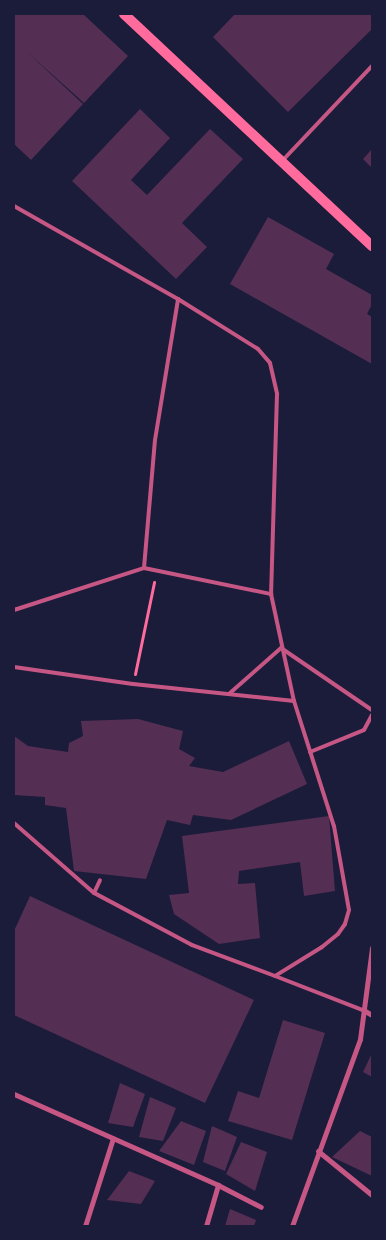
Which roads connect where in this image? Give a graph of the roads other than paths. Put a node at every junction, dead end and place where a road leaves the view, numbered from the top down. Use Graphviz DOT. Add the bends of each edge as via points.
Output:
graph roads {
  1 [pos="124,14"];
  2 [pos="372,66"];
  3 [pos="282,161"];
  4 [pos="14,206"];
  5 [pos="372,246"];
  6 [pos="178,299"];
  7 [pos="144,568"];
  8 [pos="272,594"];
  9 [pos="14,610"];
  10 [pos="281,648"];
  11 [pos="14,667"];
  12 [pos="230,693"];
  13 [pos="294,701"];
  14 [pos="372,710"];
  15 [pos="372,715"];
  16 [pos="310,752"];
  17 [pos="14,823"];
  18 [pos="100,880"];
  19 [pos="94,893"];
  20 [pos="372,948"];
  21 [pos="275,976"];
  22 [pos="365,1011"];
  23 [pos="372,1015"];
  24 [pos="14,1094"];
  25 [pos="113,1138"];
  26 [pos="318,1151"];
  27 [pos="218,1185"];
  28 [pos="372,1194"];
  29 [pos="260,1207"];
  30 [pos="85,1226"];
  31 [pos="206,1226"];
  32 [pos="292,1226"];
  1 -- 3 [label="main road"];
  2 -- 3 [label="lane"];
  3 -- 5 [label="main road"];
  4 -- 6 [label="lane"];
  6 -- 7 [label="lane" via="155,440"];
  6 -- 8 [label="lane" via="258,349 273,370 278,394"];
  7 -- 8 [label="lane"];
  7 -- 9 [label="lane"];
  8 -- 10 [label="lane"];
  10 -- 12 [label="lane"];
  10 -- 13 [label="lane"];
  10 -- 14 [label="lane"];
  11 -- 12 [label="lane" via="133,684"];
  12 -- 13 [label="lane"];
  13 -- 16 [label="lane"];
  15 -- 16 [label="lane" via="364,730"];
  16 -- 21 [label="lane" via="334,826 349,910 338,934"];
  17 -- 19 [label="lane"];
  18 -- 19 [label="lane"];
  19 -- 21 [label="lane" via="192,945"];
  20 -- 22 [label="street"];
  21 -- 22 [label="lane"];
  22 -- 23 [label="street"];
  22 -- 26 [label="street" via="352,1063"];
  24 -- 25 [label="street"];
  25 -- 27 [label="street"];
  25 -- 30 [label="street"];
  26 -- 28 [label="street"];
  26 -- 32 [label="street"];
  27 -- 29 [label="street"];
  27 -- 31 [label="street"];
}
